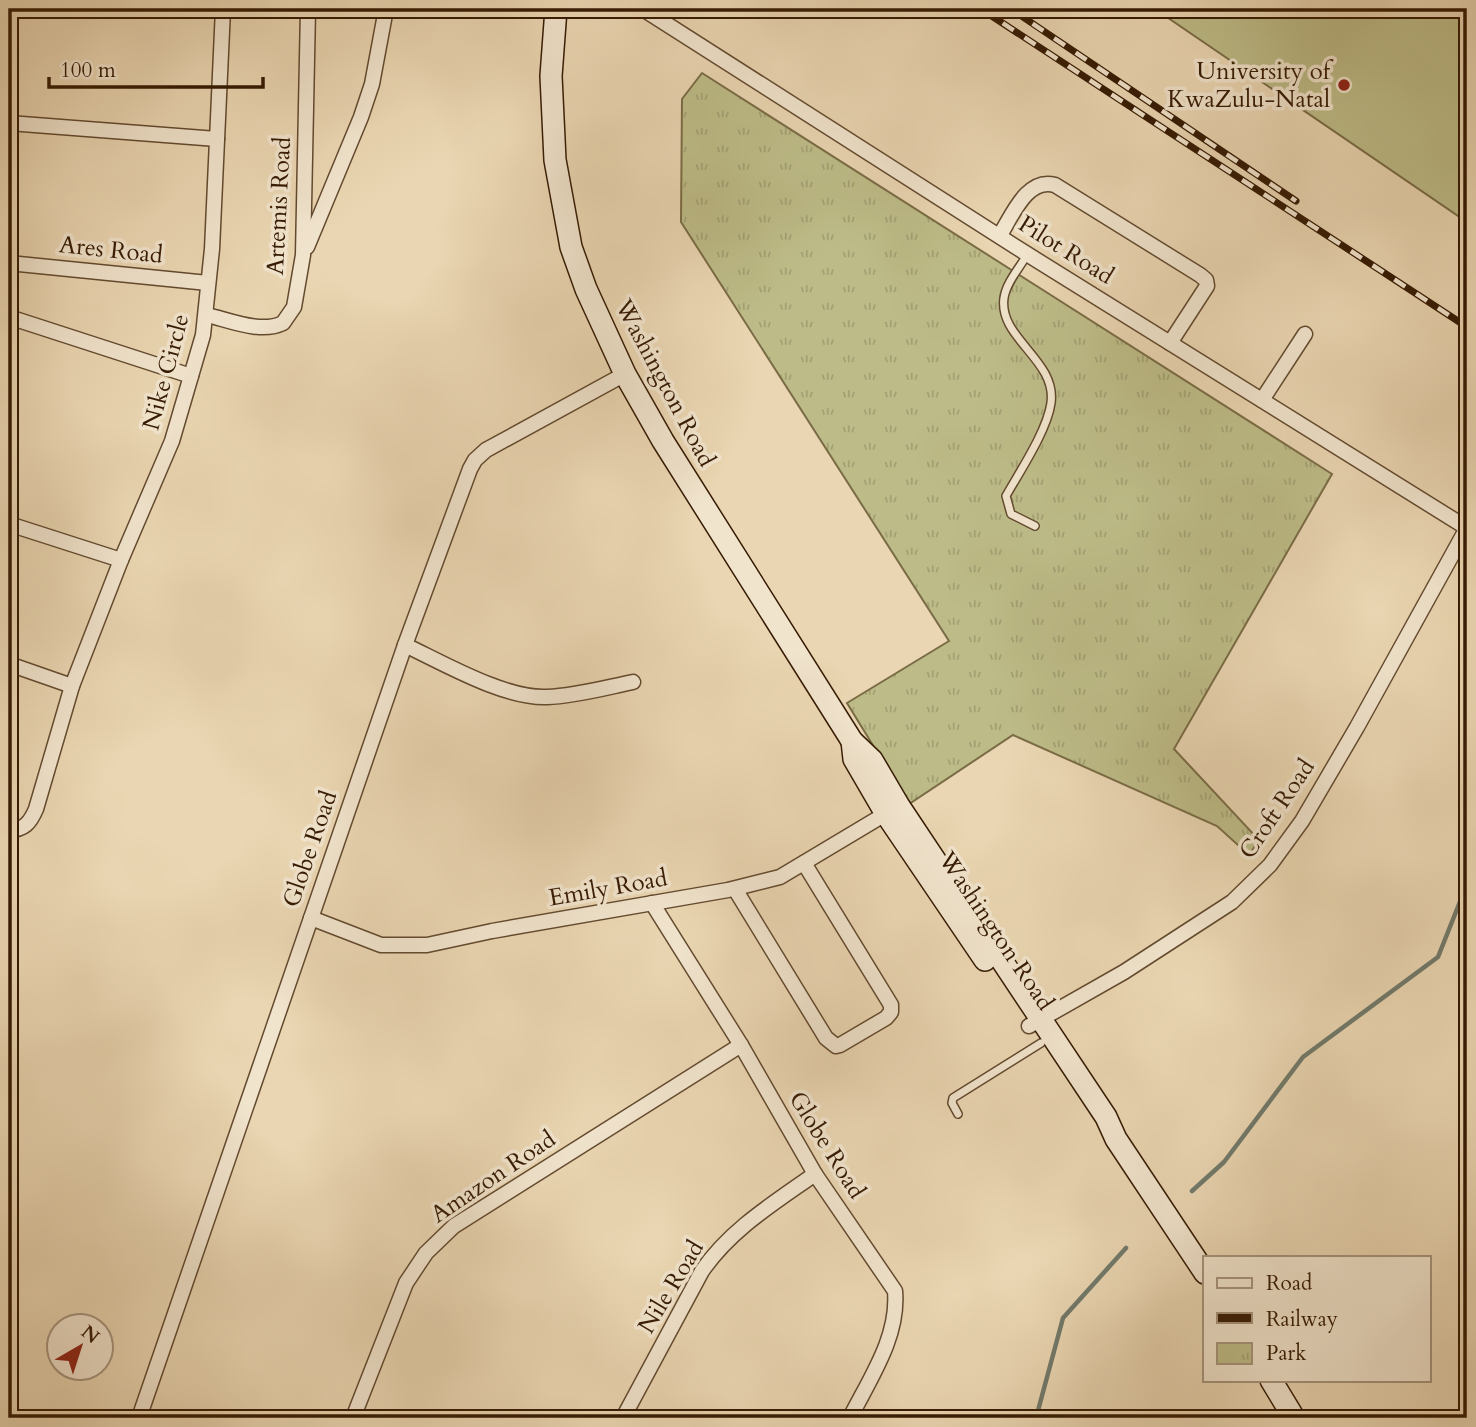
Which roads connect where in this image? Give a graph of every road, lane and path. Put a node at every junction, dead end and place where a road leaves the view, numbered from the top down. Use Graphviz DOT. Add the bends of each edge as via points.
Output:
graph roads {
  1 [pos="223,9"];
  2 [pos="308,9"];
  3 [pos="386,9"];
  4 [pos="556,9"];
  5 [pos="643,9"];
  6 [pos="9,123"];
  7 [pos="217,139"];
  8 [pos="1000,235"];
  9 [pos="303,254"];
  10 [pos="1027,254"];
  11 [pos="9,263"];
  12 [pos="208,283"];
  13 [pos="207,315"];
  14 [pos="9,317"];
  15 [pos="1305,334"];
  16 [pos="1170,342"];
  17 [pos="625,374"];
  18 [pos="191,376"];
  19 [pos="1262,400"];
  20 [pos="9,524"];
  21 [pos="1035,526"];
  22 [pos="1467,528"];
  23 [pos="121,560"];
  24 [pos="405,645"];
  25 [pos="9,664"];
  26 [pos="633,682"];
  27 [pos="72,686"];
  28 [pos="892,810"];
  29 [pos="9,830"];
  30 [pos="804,863"];
  31 [pos="735,889"];
  32 [pos="652,904"];
  33 [pos="311,918"];
  34 [pos="1037,1029"];
  35 [pos="741,1045"];
  36 [pos="958,1114"];
  37 [pos="815,1174"];
  38 [pos="1203,1270"];
  39 [pos="1272,1382"];
  40 [pos="139,1418"];
  41 [pos="353,1418"];
  42 [pos="623,1418"];
  43 [pos="850,1418"];
  44 [pos="1294,1418"];
  1 -- 7 [label="street, Nike Circle"];
  2 -- 9 [label="street, Artemis Road"];
  3 -- 9 [label="street" via="369,95"];
  4 -- 17 [label="main road, Washington Road" via="551,76 560,193 577,266"];
  5 -- 8 [label="street, Pilot Road"];
  6 -- 7 [label="street"];
  7 -- 12 [label="street, Nike Circle"];
  8 -- 10 [label="street, Pilot Road"];
  8 -- 16 [label="street" via="1030,190 1046,183 1200,275 1207,286"];
  9 -- 13 [label="street, Artemis Road" via="294,307 283,323 255,326"];
  10 -- 16 [label="street, Pilot Road"];
  10 -- 21 [label="lane" via="1004,297 1005,316 1048,377 1051,403 1038,439 1006,496 1011,514"];
  11 -- 12 [label="street, Ares Road"];
  12 -- 13 [label="street, Nike Circle"];
  13 -- 18 [label="street, Nike Circle"];
  14 -- 18 [label="street"];
  15 -- 19 [label="street"];
  16 -- 19 [label="street, Pilot Road"];
  17 -- 24 [label="street, Globe Road" via="475,460"];
  17 -- 28 [label="main road, Washington Road" via="852,741 872,760"];
  18 -- 23 [label="street, Nike Circle" via="172,441"];
  19 -- 22 [label="street, Pilot Road"];
  20 -- 23 [label="street"];
  22 -- 34 [label="street, Croft Road" via="1302,821 1269,865 1232,902"];
  23 -- 27 [label="street, Nike Circle"];
  24 -- 26 [label="street" via="522,695 545,698"];
  24 -- 33 [label="street, Globe Road"];
  25 -- 27 [label="street"];
  27 -- 29 [label="street, Nike Circle" via="31,820 18,830"];
  28 -- 30 [label="street, Emily Road"];
  28 -- 34 [label="main road, Washington Road"];
  30 -- 31 [label="street, Emily Road" via="779,877"];
  30 -- 31 [label="street" via="891,1005 886,1018 840,1045 826,1038"];
  31 -- 32 [label="street, Emily Road"];
  32 -- 33 [label="street, Emily Road" via="402,947 381,945"];
  32 -- 35 [label="street, Globe Road"];
  33 -- 40 [label="street, Globe Road"];
  34 -- 36 [label="lane" via="953,1098"];
  34 -- 38 [label="main road, Washington Road" via="1107,1117 1116,1139"];
  35 -- 37 [label="street, Globe Road"];
  35 -- 41 [label="street, Amazon Road" via="440,1238 406,1283"];
  37 -- 42 [label="street, Nile Road" via="740,1227 716,1251"];
  37 -- 43 [label="street, Globe Road" via="895,1291 892,1333"];
  39 -- 44 [label="main road"];
}
